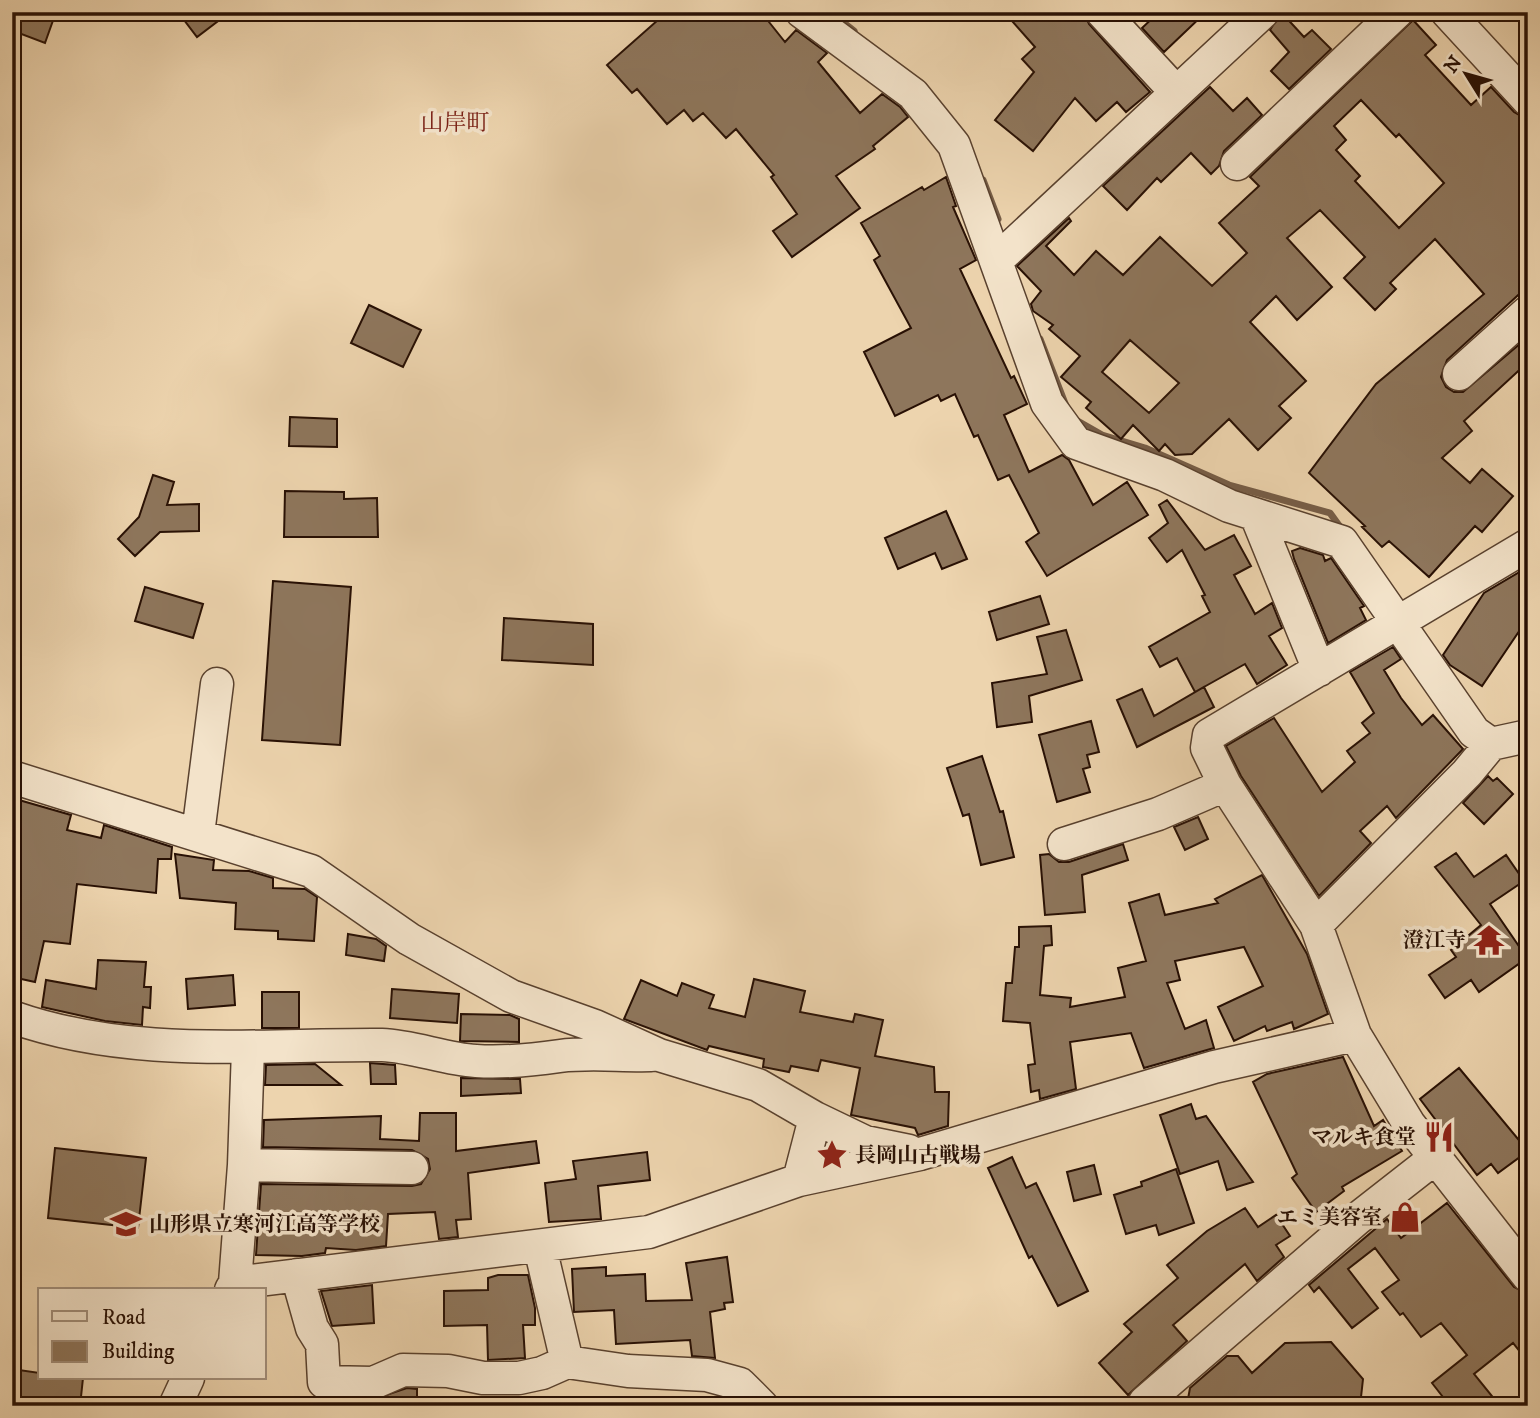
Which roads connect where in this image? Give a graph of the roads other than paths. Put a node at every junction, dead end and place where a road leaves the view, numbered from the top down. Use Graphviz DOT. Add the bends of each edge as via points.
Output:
graph roads {
  1 [pos="802,12"];
  2 [pos="1102,12"];
  3 [pos="1263,12"];
  4 [pos="1397,12"];
  5 [pos="1447,12"];
  6 [pos="1177,92"];
  7 [pos="1528,100"];
  8 [pos="1237,164"];
  9 [pos="997,260"];
  10 [pos="1528,312"];
  11 [pos="1459,374"];
  12 [pos="1256,515"];
  13 [pos="1528,545"];
  14 [pos="1399,623"];
  15 [pos="1318,670"];
  16 [pos="217,684"];
  17 [pos="1528,736"];
  18 [pos="1491,744"];
  19 [pos="12,777"];
  20 [pos="1225,785"];
  21 [pos="198,834"];
  22 [pos="1064,844"];
  23 [pos="1316,925"];
  24 [pos="12,1017"];
  25 [pos="1355,1035"];
  26 [pos="248,1049"];
  27 [pos="659,1055"];
  28 [pos="815,1118"];
  29 [pos="920,1154"];
  30 [pos="1435,1158"];
  31 [pos="244,1164"];
  32 [pos="412,1168"];
  33 [pos="799,1180"];
  34 [pos="540,1247"];
  35 [pos="297,1275"];
  36 [pos="1528,1276"];
  37 [pos="233,1287"];
  38 [pos="567,1362"];
  39 [pos="187,1380"];
  40 [pos="1145,1402"];
  41 [pos="175,1406"];
  42 [pos="762,1406"];
  1 -- 9 [label="lane" via="913,94 954,145"];
  2 -- 6 [label="lane"];
  3 -- 6 [label="lane"];
  4 -- 8 [label="lane"];
  5 -- 7 [label="lane"];
  6 -- 9 [label="lane"];
  9 -- 12 [label="lane" via="1047,403 1076,443"];
  10 -- 11 [label="lane"];
  12 -- 14 [label="lane" via="1342,542"];
  12 -- 15 [label="lane"];
  13 -- 14 [label="lane"];
  14 -- 15 [label="lane"];
  14 -- 18 [label="lane" via="1474,732"];
  15 -- 20 [label="lane" via="1209,735 1207,748"];
  16 -- 21 [label="lane"];
  17 -- 18 [label="lane"];
  18 -- 23 [label="lane"];
  19 -- 21 [label="lane"];
  20 -- 22 [label="lane" via="1158,814"];
  20 -- 23 [label="lane"];
  21 -- 27 [label="lane" via="311,872 462,971 511,996"];
  23 -- 25 [label="lane"];
  24 -- 26 [label="lane" via="131,1044"];
  25 -- 29 [label="lane" via="1214,1067"];
  25 -- 30 [label="lane"];
  26 -- 27 [label="lane" via="386,1045 475,1061"];
  26 -- 31 [label="lane"];
  27 -- 28 [label="lane" via="758,1085"];
  28 -- 29 [label="lane" via="865,1142"];
  28 -- 33 [label="lane"];
  29 -- 33 [label="lane"];
  30 -- 36 [label="lane"];
  30 -- 40 [label="lane" via="1357,1219"];
  31 -- 32 [label="lane"];
  31 -- 37 [label="lane"];
  33 -- 34 [label="lane" via="649,1232"];
  34 -- 35 [label="lane"];
  34 -- 38 [label="lane"];
  35 -- 37 [label="lane"];
  35 -- 38 [label="lane" via="312,1328 322,1344 324,1382 373,1383 403,1370 519,1378"];
  38 -- 42 [label="lane" via="707,1375 740,1384"];
  39 -- 41 [label="lane"];
}
